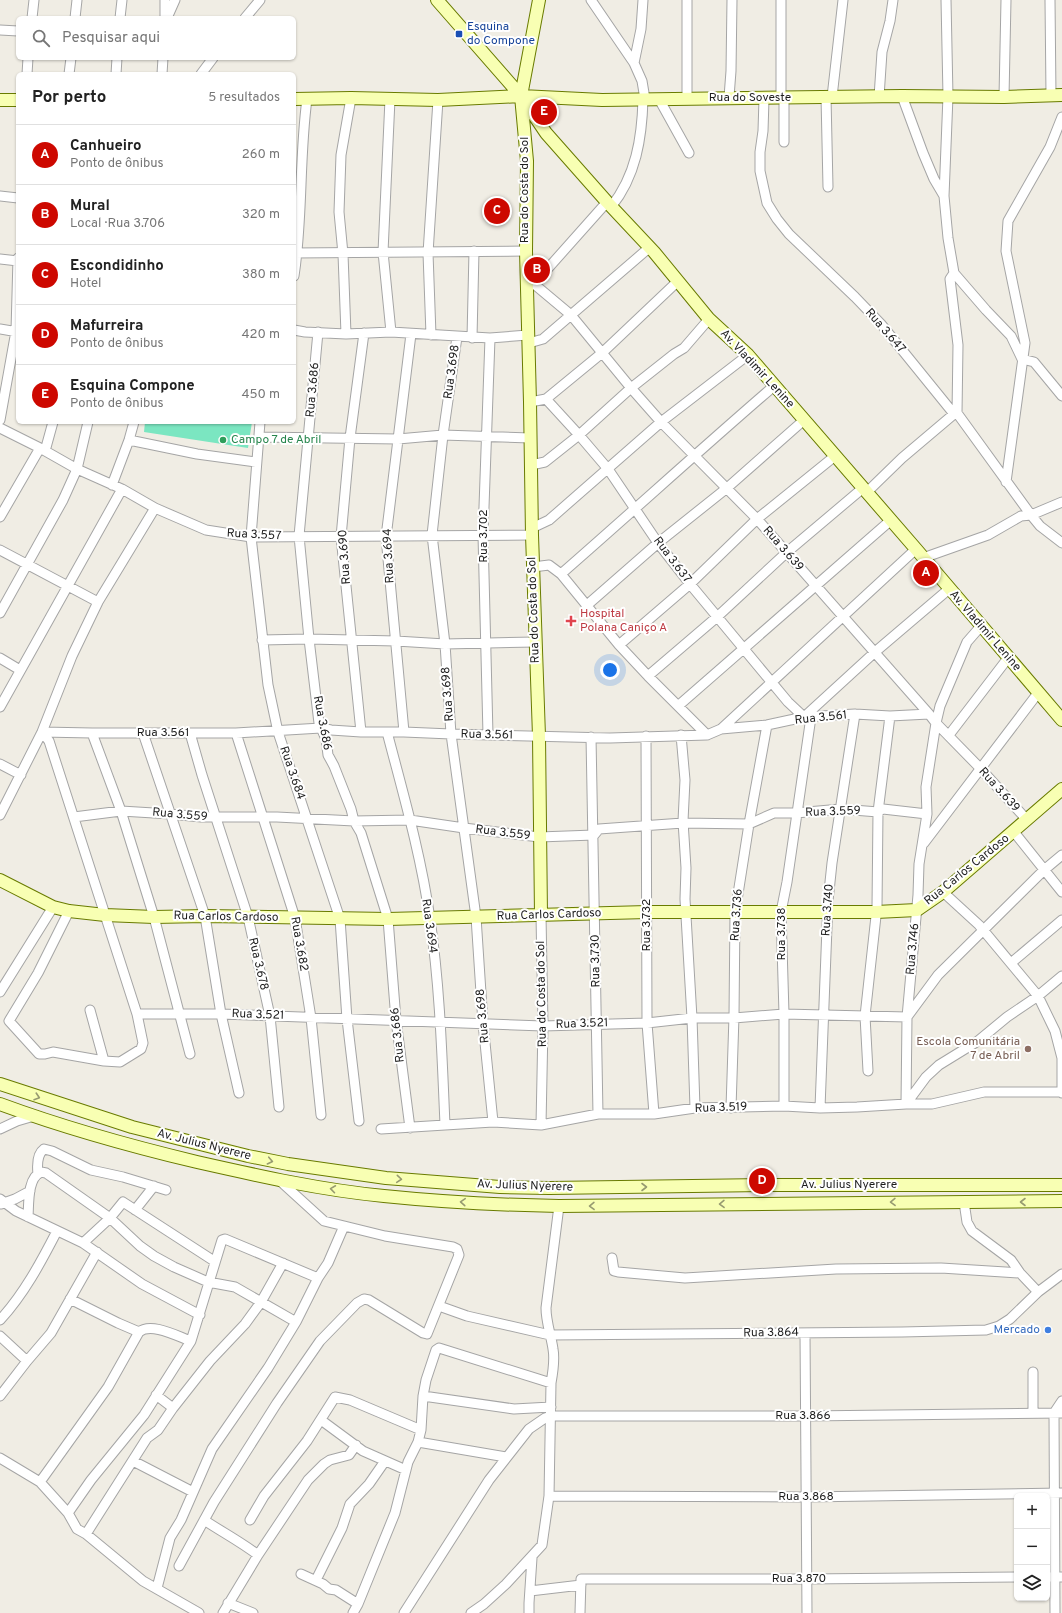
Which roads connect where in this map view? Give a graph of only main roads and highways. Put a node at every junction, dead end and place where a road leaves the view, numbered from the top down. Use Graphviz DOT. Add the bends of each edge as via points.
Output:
graph roads {
  1 [pos="437,0"];
  2 [pos="539,0"];
  3 [pos="1056,95"];
  4 [pos="521,96"];
  5 [pos="296,99"];
  6 [pos="0,100"];
  7 [pos="16,100"];
  8 [pos="1062,720"];
  9 [pos="1062,789"];
  10 [pos="1,884"];
  11 [pos="541,915"];
  12 [pos="0,1084"];
  13 [pos="0,1104"];
  14 [pos="942,1185"];
  15 [pos="1062,1185"];
  16 [pos="943,1202"];
  17 [pos="1062,1202"];
  1 -- 4 [label="main road, Av. Vladimir Lenine"];
  2 -- 4 [label="main road, Rua do Costa do Sol"];
  3 -- 4 [label="main road, Rua do Soveste" via="602,100"];
  4 -- 5 [label="main road, Rua do Soveste" via="438,100"];
  4 -- 8 [label="main road, Av. Vladimir Lenine" via="546,133 650,248 709,319 748,355"];
  4 -- 11 [label="main road, Rua do Costa do Sol" via="527,161 526,251 530,284 530,438 539,736"];
  6 -- 7 [label="main road"];
  9 -- 11 [label="main road, Rua Carlos Cardoso" via="944,892 917,910"];
  10 -- 11 [label="main road, Rua Carlos Cardoso" via="53,907 105,915 388,920"];
  12 -- 14 [label="main road, Av. Julius Nyerere, one-way" via="132,1127 248,1156 386,1178 500,1187 549,1188"];
  16 -- 13 [label="main road, Av. Julius Nyerere, one-way" via="559,1206 498,1205 383,1196 279,1180 129,1145"];
  14 -- 15 [label="main road, Av. Julius Nyerere"];
  14 -- 16 [label="main road"];
  17 -- 16 [label="main road, Av. Julius Nyerere, one-way"];
}
